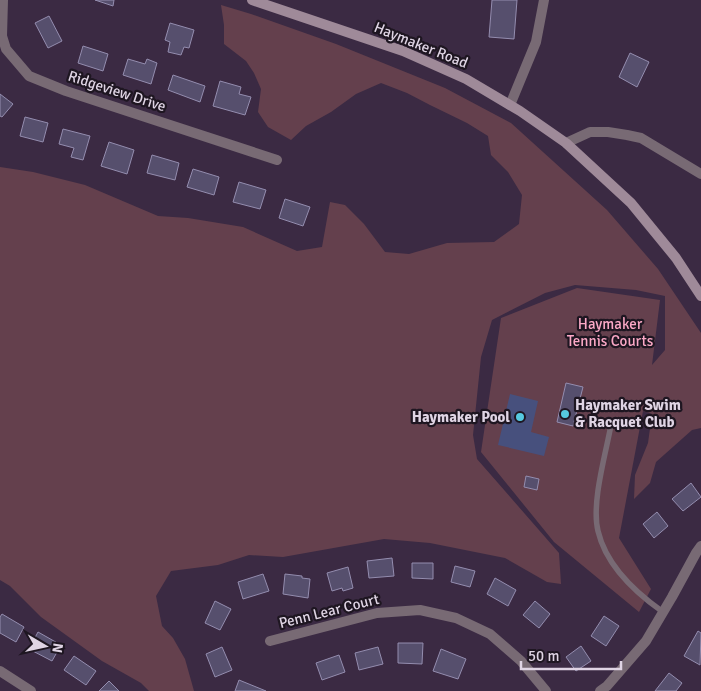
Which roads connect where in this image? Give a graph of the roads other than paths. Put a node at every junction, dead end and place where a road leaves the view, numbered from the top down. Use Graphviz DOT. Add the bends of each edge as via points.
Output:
graph roads {
  1 [pos="3,0"];
  2 [pos="252,0"];
  3 [pos="544,0"];
  4 [pos="510,105"];
  5 [pos="566,143"];
  6 [pos="277,160"];
  7 [pos="701,174"];
  8 [pos="701,296"];
  9 [pos="611,425"];
  10 [pos="701,546"];
  11 [pos="663,612"];
  12 [pos="270,641"];
  13 [pos="0,671"];
  14 [pos="30,691"];
  15 [pos="546,691"];
  16 [pos="600,691"];
  1 -- 6 [label="street, Ridgeview Drive" via="2,36 6,49 29,76"];
  2 -- 4 [label="main road, Haymaker Road" via="403,52 466,78"];
  3 -- 4 [label="street" via="536,42"];
  4 -- 5 [label="main road, Haymaker Road"];
  5 -- 7 [label="street" via="590,132 641,138"];
  5 -- 8 [label="main road, Haymaker Road" via="631,203 676,258"];
  9 -- 11 [label="lane" via="596,500 597,529 621,574 644,599"];
  10 -- 11 [label="street"];
  11 -- 16 [label="street" via="646,641"];
  12 -- 15 [label="street, Penn Lear Court" via="377,612 420,610 456,618 490,634 522,661"];
  13 -- 14 [label="street"];
}
